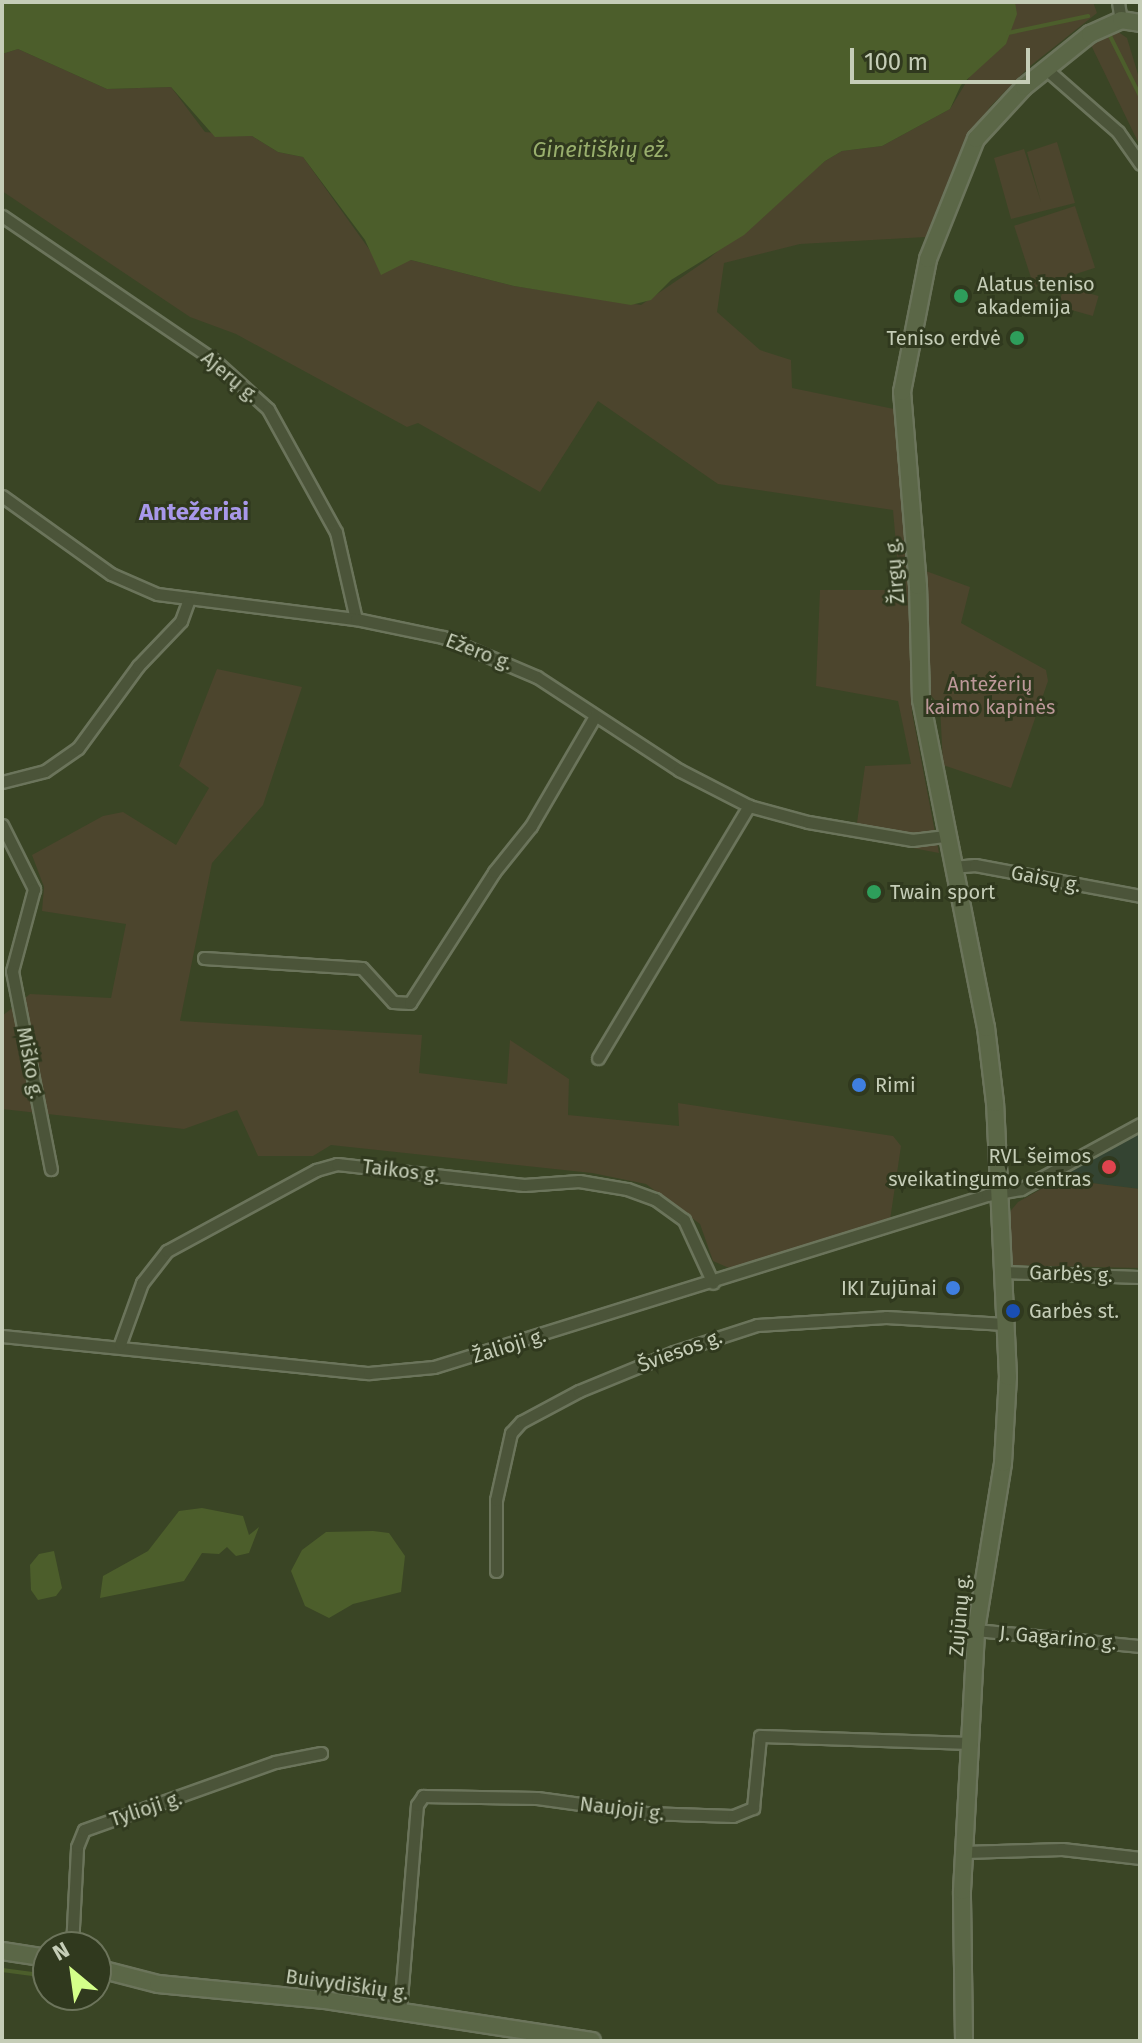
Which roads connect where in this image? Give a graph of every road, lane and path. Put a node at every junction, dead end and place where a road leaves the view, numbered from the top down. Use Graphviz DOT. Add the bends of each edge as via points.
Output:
graph roads {
  1 [pos="1118,2"];
  2 [pos="1121,20"];
  3 [pos="1140,23"];
  4 [pos="1046,69"];
  5 [pos="1140,164"];
  6 [pos="2,216"];
  7 [pos="2,496"];
  8 [pos="188,602"];
  9 [pos="356,619"];
  10 [pos="595,716"];
  11 [pos="2,782"];
  12 [pos="749,806"];
  13 [pos="2,825"];
  14 [pos="946,836"];
  15 [pos="953,867"];
  16 [pos="1140,896"];
  17 [pos="204,958"];
  18 [pos="598,1058"];
  19 [pos="1140,1124"];
  20 [pos="51,1169"];
  21 [pos="999,1194"];
  22 [pos="1002,1272"];
  23 [pos="1140,1277"];
  24 [pos="713,1283"];
  25 [pos="1005,1324"];
  26 [pos="2,1336"];
  27 [pos="120,1344"];
  28 [pos="496,1571"];
  29 [pos="976,1630"];
  30 [pos="1140,1646"];
  31 [pos="972,1743"];
  32 [pos="321,1753"];
  33 [pos="964,1852"];
  34 [pos="1140,1858"];
  35 [pos="73,1931"];
  36 [pos="2,1951"];
  37 [pos="32,1956"];
  38 [pos="112,1972"];
  39 [pos="400,2011"];
  40 [pos="592,2041"];
  41 [pos="964,2041"];
  1 -- 2 [label="street"];
  2 -- 3 [label="street"];
  2 -- 4 [label="street, Žirgų g." via="1090,34"];
  4 -- 5 [label="street" via="1118,132"];
  4 -- 14 [label="street, Žirgų g." via="976,139 961,170 928,259 902,392 918,586 921,700"];
  6 -- 9 [label="street, Ajerų g." via="214,360 268,409 336,532"];
  7 -- 8 [label="street, Ežero g." via="111,574"];
  8 -- 9 [label="street, Ežero g."];
  8 -- 11 [label="street" via="181,621 138,666 78,748 45,771"];
  9 -- 10 [label="street, Ežero g." via="484,651"];
  10 -- 12 [label="street, Ežero g." via="679,770"];
  10 -- 17 [label="street" via="531,826 494,872 410,1003 393,1002 362,968"];
  12 -- 14 [label="street, Ežero g." via="898,838"];
  12 -- 18 [label="street"];
  13 -- 20 [label="street, Miško g." via="34,889 12,971"];
  14 -- 15 [label="street, Žirgų g."];
  15 -- 16 [label="street, Gaisų g." via="975,865"];
  15 -- 21 [label="street, Žirgų g." via="986,1028"];
  19 -- 21 [label="street, Žalioji g." via="1041,1182"];
  21 -- 22 [label="street, Zujūnų g."];
  21 -- 24 [label="street, Žalioji g."];
  22 -- 23 [label="street, Garbės g."];
  22 -- 25 [label="street, Zujūnų g."];
  24 -- 27 [label="street, Žalioji g." via="421,1369 369,1373"];
  24 -- 27 [label="street, Taikos g." via="684,1220 627,1189 579,1181 524,1185 337,1164 316,1170 167,1251 142,1283"];
  25 -- 28 [label="street, Šviesos g." via="886,1317 757,1325 674,1352 568,1397 511,1433 496,1500"];
  25 -- 29 [label="street, Zujūnų g." via="1007,1433"];
  26 -- 27 [label="street, Žalioji g."];
  29 -- 30 [label="street, J. Gagarino g."];
  29 -- 31 [label="street, Zujūnų g."];
  31 -- 33 [label="street, Zujūnų g."];
  31 -- 39 [label="street, Naujoji g." via="760,1736 753,1808 733,1816 646,1813 537,1798 423,1796 417,1805"];
  32 -- 35 [label="street, Tylioji g." via="275,1762 84,1830 77,1847"];
  33 -- 34 [label="street" via="1062,1849"];
  33 -- 41 [label="street, Zujūnų g."];
  36 -- 37 [label="street"];
  38 -- 39 [label="street, Buivydiškių g." via="158,1984"];
  39 -- 40 [label="street, Buivydiškių g."];
}
